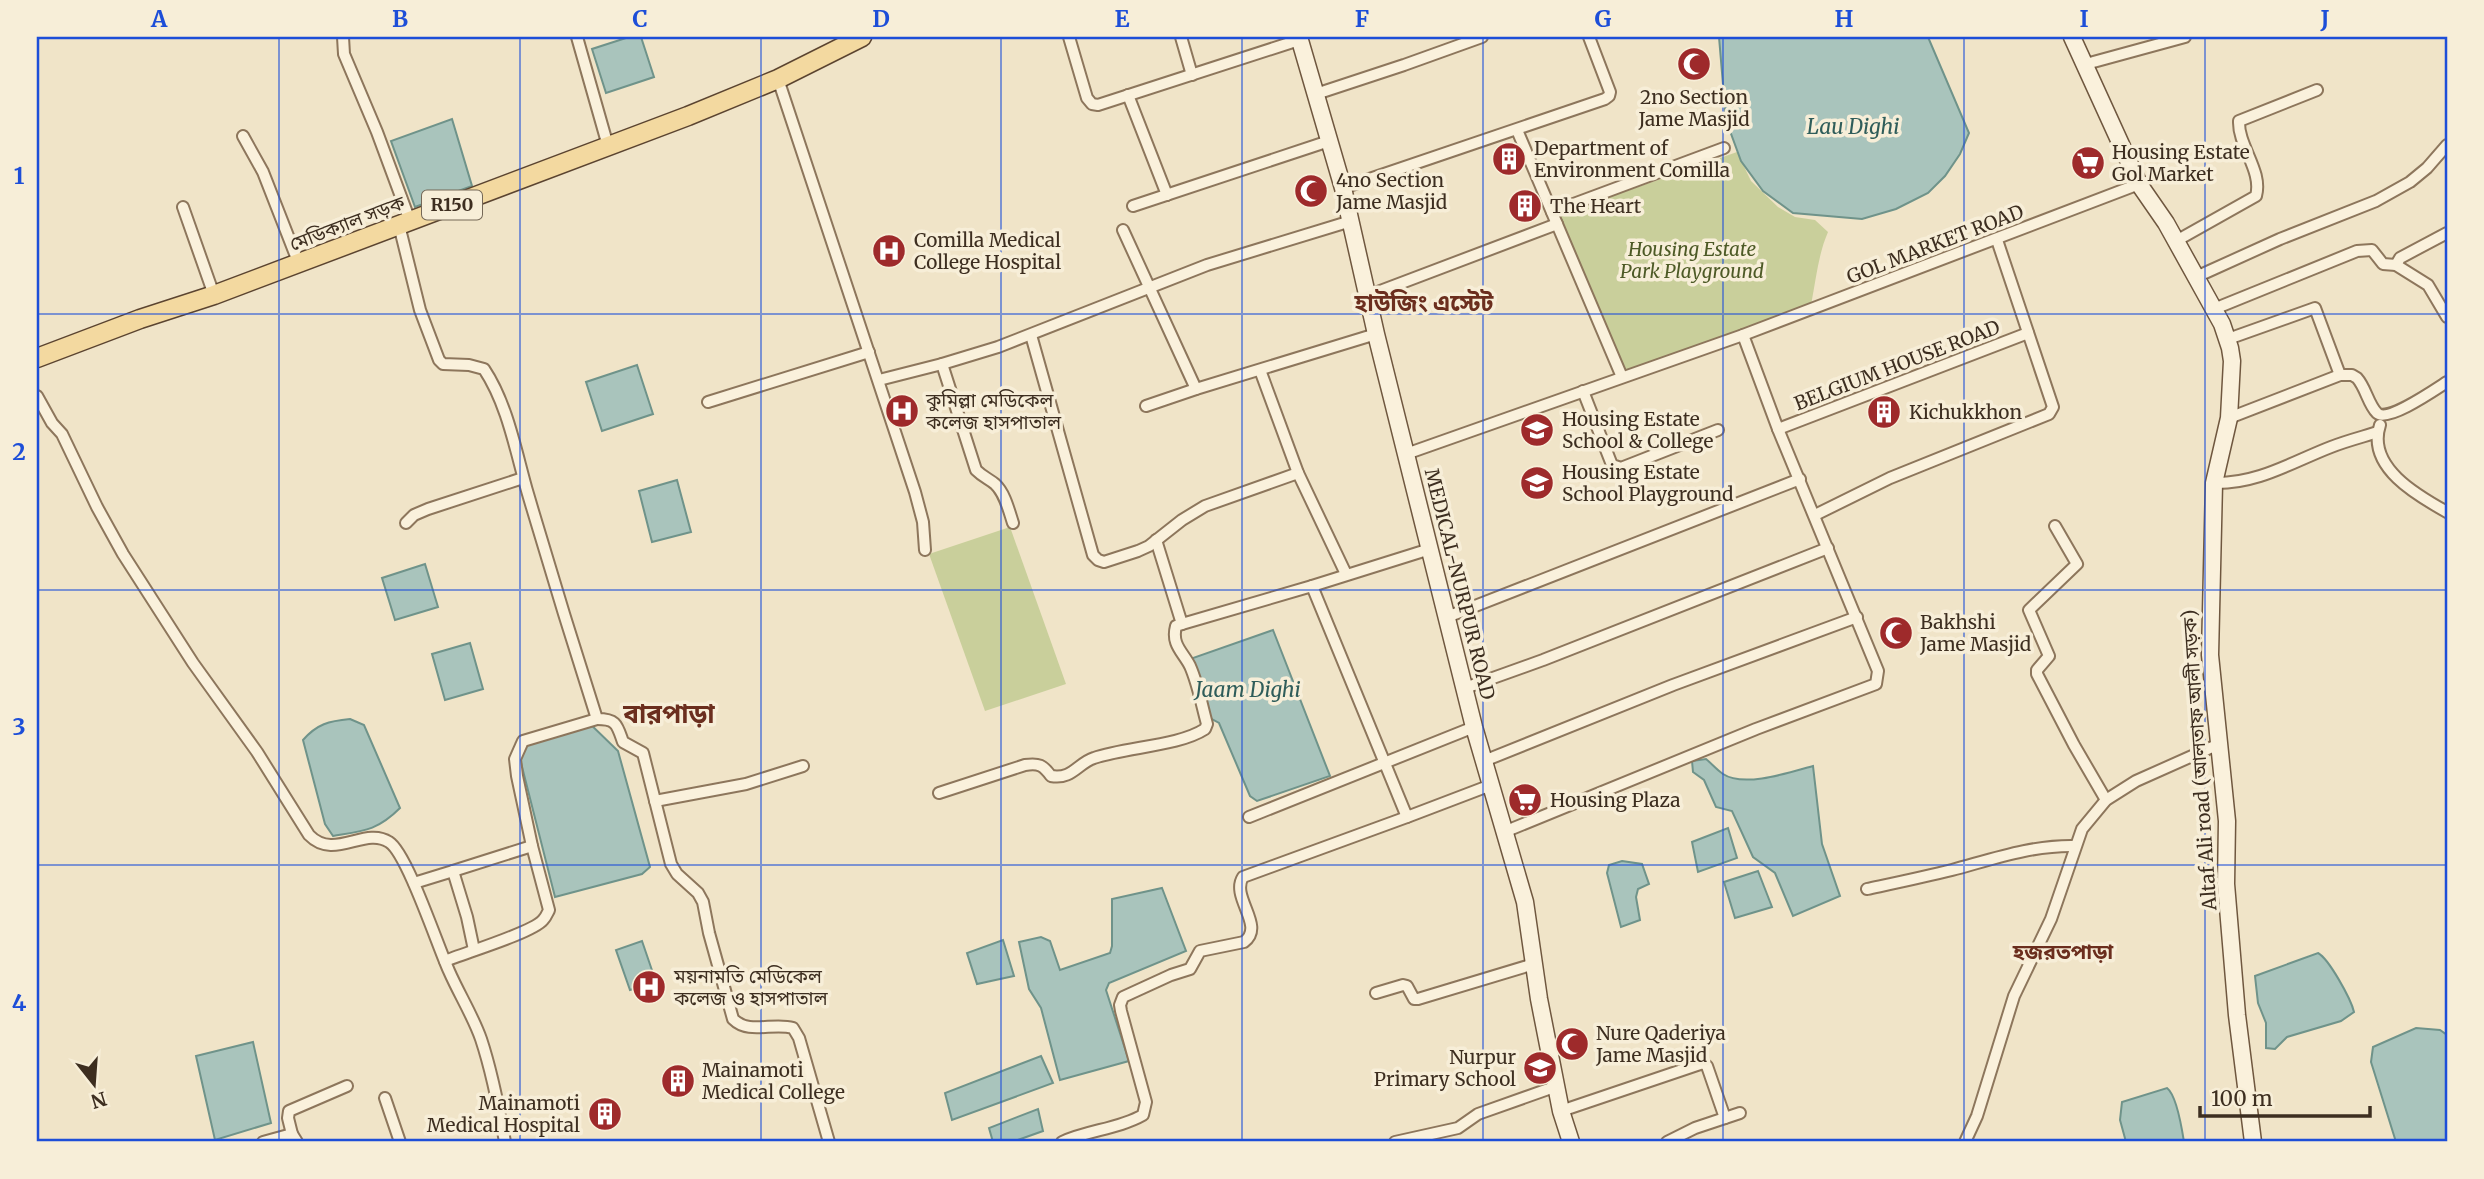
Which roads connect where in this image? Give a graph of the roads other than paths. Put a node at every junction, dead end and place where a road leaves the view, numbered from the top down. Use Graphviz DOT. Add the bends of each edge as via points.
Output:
graph roads {
  1 [pos="343,37"];
  2 [pos="577,37"];
  3 [pos="862,37"];
  4 [pos="1069,37"];
  5 [pos="1181,37"];
  6 [pos="1482,37"];
  7 [pos="1589,37"];
  8 [pos="2072,37"];
  9 [pos="2185,37"];
  10 [pos="1299,38"];
  11 [pos="2086,64"];
  12 [pos="1192,75"];
  13 [pos="778,79"];
  14 [pos="2317,90"];
  15 [pos="1316,94"];
  16 [pos="1128,95"];
  17 [pos="1517,130"];
  18 [pos="243,136"];
  19 [pos="1329,141"];
  20 [pos="2447,145"];
  21 [pos="608,146"];
  22 [pos="1724,148"];
  23 [pos="2138,184"];
  24 [pos="1343,188"];
  25 [pos="1167,195"];
  26 [pos="1133,206"];
  27 [pos="183,207"];
  28 [pos="1552,212"];
  29 [pos="1351,221"];
  30 [pos="404,223"];
  31 [pos="1557,224"];
  32 [pos="1123,230"];
  33 [pos="2447,233"];
  34 [pos="1997,240"];
  35 [pos="2176,241"];
  36 [pos="299,264"];
  37 [pos="2396,265"];
  38 [pos="2196,277"];
  39 [pos="1149,289"];
  40 [pos="214,296"];
  41 [pos="1367,296"];
  42 [pos="2214,309"];
  43 [pos="2447,317"];
  44 [pos="2028,333"];
  45 [pos="1376,334"];
  46 [pos="1031,335"];
  47 [pos="1743,335"];
  48 [pos="2228,339"];
  49 [pos="869,352"];
  50 [pos="37,359"];
  51 [pos="942,364"];
  52 [pos="1260,370"];
  53 [pos="2340,375"];
  54 [pos="1622,377"];
  55 [pos="879,380"];
  56 [pos="2447,382"];
  57 [pos="1196,389"];
  58 [pos="1583,391"];
  59 [pos="37,396"];
  60 [pos="708,402"];
  61 [pos="1146,406"];
  62 [pos="2382,416"];
  63 [pos="2229,418"];
  64 [pos="1779,429"];
  65 [pos="1718,430"];
  66 [pos="2378,432"];
  67 [pos="1406,454"];
  68 [pos="1298,473"];
  69 [pos="523,478"];
  70 [pos="1800,479"];
  71 [pos="2214,483"];
  72 [pos="2447,512"];
  73 [pos="1815,515"];
  74 [pos="406,523"];
  75 [pos="1013,523"];
  76 [pos="2055,526"];
  77 [pos="1156,540"];
  78 [pos="1828,548"];
  79 [pos="1430,549"];
  80 [pos="925,551"];
  81 [pos="1346,574"];
  82 [pos="1312,586"];
  83 [pos="1447,617"];
  84 [pos="1857,617"];
  85 [pos="1182,624"];
  86 [pos="1465,688"];
  87 [pos="597,719"];
  88 [pos="1474,727"];
  89 [pos="2219,744"];
  90 [pos="1484,761"];
  91 [pos="1385,763"];
  92 [pos="803,766"];
  93 [pos="1491,785"];
  94 [pos="939,793"];
  95 [pos="2106,800"];
  96 [pos="655,801"];
  97 [pos="1249,817"];
  98 [pos="1407,817"];
  99 [pos="1504,832"];
  100 [pos="532,846"];
  101 [pos="2076,846"];
  102 [pos="453,871"];
  103 [pos="414,883"];
  104 [pos="1867,890"];
  105 [pos="474,950"];
  106 [pos="445,961"];
  107 [pos="1534,964"];
  108 [pos="1376,993"];
  109 [pos="346,1086"];
  110 [pos="1557,1086"];
  111 [pos="384,1098"];
  112 [pos="1561,1111"];
  113 [pos="1740,1113"];
  114 [pos="1726,1118"];
  115 [pos="294,1138"];
  116 [pos="263,1142"];
  117 [pos="400,1142"];
  118 [pos="505,1142"];
  119 [pos="829,1142"];
  120 [pos="1062,1142"];
  121 [pos="1395,1142"];
  122 [pos="1571,1142"];
  123 [pos="1667,1142"];
  124 [pos="1965,1142"];
  125 [pos="2253,1142"];
  1 -- 30 [label="street" via="344,54 377,132"];
  2 -- 21 [label="street"];
  3 -- 13 [label="main road, মেডিক্যাল সড়ক / R150"];
  4 -- 16 [label="street" via="1092,104"];
  5 -- 12 [label="street"];
  6 -- 15 [label="street"];
  7 -- 17 [label="street" via="1609,96"];
  8 -- 11 [label="street, Altaf Ali road (আলতাফ আলী সড়ক)"];
  9 -- 11 [label="street"];
  10 -- 12 [label="street"];
  10 -- 15 [label="street, MEDICAL-NURPUR ROAD"];
  11 -- 23 [label="street, Altaf Ali road (আলতাফ আলী সড়ক)"];
  12 -- 16 [label="street"];
  13 -- 21 [label="main road, মেডিক্যাল সড়ক / R150"];
  13 -- 49 [label="street"];
  14 -- 35 [label="street" via="2239,121 2257,184 2256,196"];
  15 -- 19 [label="street, MEDICAL-NURPUR ROAD"];
  16 -- 25 [label="street"];
  17 -- 24 [label="street"];
  17 -- 28 [label="street"];
  18 -- 36 [label="street" via="263,172"];
  19 -- 24 [label="street, MEDICAL-NURPUR ROAD"];
  19 -- 25 [label="street"];
  20 -- 38 [label="street" via="2410,182 2376,201"];
  21 -- 30 [label="main road, মেডিক্যাল সড়ক / R150"];
  22 -- 28 [label="street"];
  23 -- 34 [label="street, GOL MARKET ROAD"];
  23 -- 35 [label="street, Altaf Ali road (আলতাফ আলী সড়ক)"];
  24 -- 29 [label="street, MEDICAL-NURPUR ROAD"];
  25 -- 26 [label="street"];
  27 -- 40 [label="street"];
  28 -- 31 [label="street"];
  29 -- 39 [label="street" via="1207,265"];
  29 -- 41 [label="street, MEDICAL-NURPUR ROAD"];
  30 -- 36 [label="main road, মেডিক্যাল সড়ক / R150"];
  30 -- 69 [label="street" via="420,310 434,352 443,364 484,369 509,427"];
  31 -- 41 [label="street"];
  31 -- 54 [label="street"];
  32 -- 39 [label="street"];
  33 -- 37 [label="street" via="2400,258"];
  34 -- 44 [label="street"];
  34 -- 47 [label="street, GOL MARKET ROAD"];
  35 -- 38 [label="street, Altaf Ali road (আলতাফ আলী সড়ক)"];
  36 -- 40 [label="main road, মেডিক্যাল সড়ক / R150"];
  37 -- 42 [label="street" via="2383,264 2372,250 2357,251"];
  37 -- 43 [label="street" via="2428,285"];
  38 -- 42 [label="street, Altaf Ali road (আলতাফ আলী সড়ক)"];
  39 -- 46 [label="street"];
  39 -- 57 [label="street"];
  40 -- 50 [label="main road, মেডিক্যাল সড়ক / R150"];
  41 -- 45 [label="street, MEDICAL-NURPUR ROAD"];
  42 -- 48 [label="street, Altaf Ali road (আলতাফ আলী সড়ক)"];
  44 -- 64 [label="street, BELGIUM HOUSE ROAD"];
  44 -- 73 [label="street" via="2053,400 2049,414 1890,478"];
  45 -- 52 [label="street"];
  45 -- 67 [label="street, MEDICAL-NURPUR ROAD"];
  46 -- 51 [label="street"];
  46 -- 77 [label="street" via="1093,555 1104,562"];
  47 -- 54 [label="street, GOL MARKET ROAD"];
  47 -- 64 [label="street"];
  48 -- 53 [label="street" via="2315,308"];
  48 -- 63 [label="street, Altaf Ali road (আলতাফ আলী সড়ক)" via="2232,361"];
  49 -- 55 [label="street"];
  49 -- 60 [label="street"];
  51 -- 55 [label="street"];
  51 -- 75 [label="street" via="976,470 995,484"];
  52 -- 57 [label="street"];
  52 -- 68 [label="street"];
  53 -- 62 [label="street" via="2357,378"];
  53 -- 63 [label="street"];
  54 -- 58 [label="street, GOL MARKET ROAD"];
  55 -- 80 [label="street" via="915,492 925,530"];
  56 -- 62 [label="street"];
  57 -- 61 [label="street"];
  58 -- 65 [label="street" via="1612,465 1621,468"];
  58 -- 67 [label="street, GOL MARKET ROAD"];
  59 -- 103 [label="street" via="62,434 123,554 314,840 328,846 374,838 388,841"];
  62 -- 66 [label="street"];
  63 -- 71 [label="street, Altaf Ali road (আলতাফ আলী সড়ক)"];
  64 -- 70 [label="street"];
  66 -- 71 [label="street" via="2261,477"];
  66 -- 72 [label="street" via="2379,448 2400,482"];
  67 -- 79 [label="street, MEDICAL-NURPUR ROAD"];
  68 -- 77 [label="street" via="1205,506"];
  68 -- 81 [label="street"];
  69 -- 74 [label="street" via="428,509"];
  69 -- 87 [label="street"];
  70 -- 73 [label="street"];
  70 -- 83 [label="street"];
  71 -- 89 [label="street, Altaf Ali road (আলতাফ আলী সড়ক)" via="2210,654"];
  73 -- 78 [label="street"];
  76 -- 95 [label="street" via="2077,564 2029,610 2049,656 2037,674"];
  77 -- 85 [label="street"];
  78 -- 84 [label="street"];
  78 -- 86 [label="street"];
  79 -- 81 [label="street"];
  79 -- 83 [label="street, MEDICAL-NURPUR ROAD"];
  81 -- 82 [label="street"];
  82 -- 85 [label="street"];
  82 -- 91 [label="street"];
  83 -- 86 [label="street, MEDICAL-NURPUR ROAD"];
  84 -- 90 [label="street"];
  84 -- 99 [label="street" via="1878,671 1876,684"];
  85 -- 94 [label="street" via="1176,626 1175,636 1190,666 1208,724 1205,729 1093,758 1058,777 1051,776 1044,766 1025,765"];
  86 -- 88 [label="street, MEDICAL-NURPUR ROAD"];
  87 -- 96 [label="street" via="610,719 618,726 623,742 643,753"];
  87 -- 100 [label="street" via="523,741 518,748 515,759"];
  88 -- 90 [label="street, MEDICAL-NURPUR ROAD"];
  88 -- 91 [label="street"];
  89 -- 95 [label="street" via="2146,776"];
  89 -- 125 [label="street, Altaf Ali road (আলতাফ আলী সড়ক)" via="2237,1015"];
  90 -- 93 [label="street, MEDICAL-NURPUR ROAD"];
  91 -- 97 [label="street"];
  91 -- 98 [label="street"];
  92 -- 96 [label="street" via="746,784"];
  93 -- 98 [label="street"];
  93 -- 99 [label="street, MEDICAL-NURPUR ROAD"];
  95 -- 101 [label="street" via="2082,829"];
  96 -- 119 [label="street" via="671,864 703,902 733,1019 748,1028 793,1028"];
  98 -- 120 [label="street" via="1243,877 1239,887 1251,927 1248,939 1200,951 1191,969 1155,981 1123,997 1120,1004 1146,1102 1143,1115"];
  99 -- 107 [label="street, MEDICAL-NURPUR ROAD" via="1525,902"];
  100 -- 102 [label="street"];
  100 -- 105 [label="street" via="549,910 545,919"];
  101 -- 104 [label="street" via="1997,856"];
  101 -- 124 [label="street" via="2051,919 2014,996"];
  102 -- 103 [label="street"];
  102 -- 105 [label="street"];
  103 -- 106 [label="street"];
  105 -- 106 [label="street"];
  106 -- 118 [label="street" via="481,1038"];
  107 -- 108 [label="street" via="1418,999 1403,985"];
  107 -- 110 [label="street, MEDICAL-NURPUR ROAD"];
  109 -- 115 [label="street" via="289,1111"];
  110 -- 112 [label="street, MEDICAL-NURPUR ROAD"];
  110 -- 121 [label="street" via="1478,1114 1458,1128"];
  111 -- 117 [label="street"];
  112 -- 114 [label="street" via="1703,1063"];
  112 -- 122 [label="street, MEDICAL-NURPUR ROAD"];
  113 -- 114 [label="street"];
  114 -- 123 [label="street"];
  115 -- 116 [label="street"];
}
